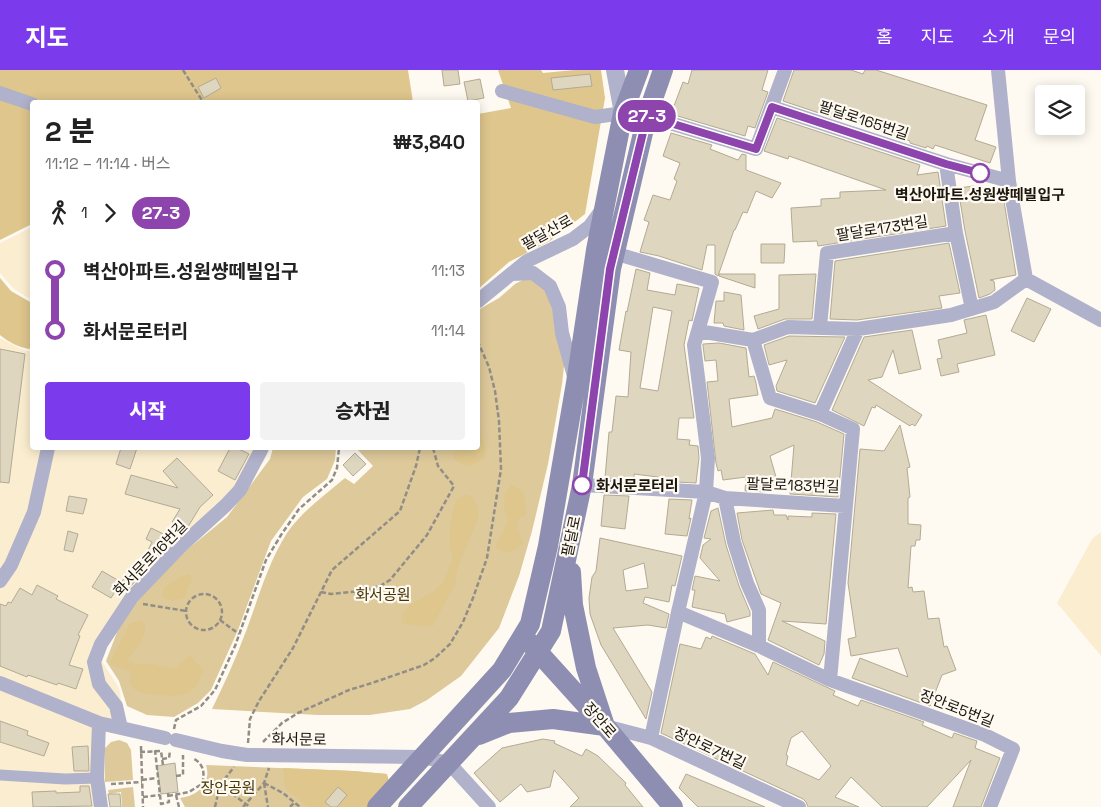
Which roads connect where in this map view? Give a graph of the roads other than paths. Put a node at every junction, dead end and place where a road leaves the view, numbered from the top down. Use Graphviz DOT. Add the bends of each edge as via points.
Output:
graph roads {
  1 [pos="615,70"];
  2 [pos="639,70"];
  3 [pos="663,70"];
  4 [pos="785,70"];
  5 [pos="998,70"];
  6 [pos="502,91"];
  7 [pos="0,93"];
  8 [pos="30,103"];
  9 [pos="772,107"];
  10 [pos="623,113"];
  11 [pos="647,116"];
  12 [pos="946,164"];
  13 [pos="1009,181"];
  14 [pos="604,206"];
  15 [pos="956,232"];
  16 [pos="614,253"];
  17 [pos="512,274"];
  18 [pos="1026,279"];
  19 [pos="480,299"];
  20 [pos="972,310"];
  21 [pos="1101,320"];
  22 [pos="820,327"];
  23 [pos="858,329"];
  24 [pos="698,331"];
  25 [pos="753,340"];
  26 [pos="576,383"];
  27 [pos="820,414"];
  28 [pos="48,450"];
  29 [pos="261,450"];
  30 [pos="582,485"];
  31 [pos="706,492"];
  32 [pos="725,498"];
  33 [pos="846,506"];
  34 [pos="569,545"];
  35 [pos="0,582"];
  36 [pos="678,612"];
  37 [pos="523,636"];
  38 [pos="759,646"];
  39 [pos="539,651"];
  40 [pos="830,680"];
  41 [pos="0,683"];
  42 [pos="99,723"];
  43 [pos="604,726"];
  44 [pos="121,728"];
  45 [pos="472,738"];
  46 [pos="651,738"];
  47 [pos="422,757"];
  48 [pos="449,763"];
  49 [pos="0,775"];
  50 [pos="98,782"];
  51 [pos="101,807"];
  52 [pos="377,807"];
  53 [pos="408,807"];
  54 [pos="489,807"];
  55 [pos="673,807"];
  56 [pos="799,807"];
  57 [pos="990,807"];
  1 -- 10 [label="street"];
  2 -- 10 [label="main road"];
  3 -- 11 [label="main road, 팔달로"];
  4 -- 9 [label="street"];
  5 -- 13 [label="street"];
  6 -- 10 [label="street" via="595,117"];
  7 -- 8 [label="street"];
  9 -- 11 [label="street" via="756,149"];
  9 -- 12 [label="street, 팔달로165번길"];
  10 -- 11 [label="street"];
  10 -- 14 [label="main road"];
  11 -- 16 [label="main road, 팔달로"];
  12 -- 13 [label="street, 팔달로165번길"];
  12 -- 15 [label="street"];
  13 -- 18 [label="street"];
  14 -- 17 [label="street, 팔달산로" via="590,226 573,239 527,261"];
  14 -- 26 [label="main road"];
  15 -- 20 [label="street"];
  15 -- 22 [label="street, 팔달로173번길" via="827,253"];
  16 -- 24 [label="street" via="712,282"];
  16 -- 30 [label="main road, 팔달로"];
  17 -- 19 [label="street, 팔달산로"];
  17 -- 26 [label="street" via="533,273 550,286 559,307 562,332"];
  18 -- 20 [label="street" via="994,302"];
  18 -- 21 [label="street"];
  20 -- 23 [label="street"];
  22 -- 23 [label="street"];
  22 -- 25 [label="street" via="788,326"];
  23 -- 27 [label="street"];
  24 -- 25 [label="street"];
  24 -- 31 [label="street" via="694,345 708,458"];
  25 -- 27 [label="street" via="770,398"];
  26 -- 37 [label="main road" via="548,546 530,624"];
  27 -- 33 [label="street, 팔달로183번길" via="853,429"];
  28 -- 35 [label="street" via="34,512"];
  29 -- 44 [label="street, 화서문로16번길" via="240,490 180,546 129,601 101,644 94,662 99,684 116,706"];
  30 -- 31 [label="street, 팔달로183번길"];
  30 -- 34 [label="main road, 팔달로"];
  31 -- 32 [label="street, 팔달로183번길"];
  31 -- 36 [label="street"];
  32 -- 33 [label="street, 팔달로183번길"];
  32 -- 38 [label="street, 팔달로183번길" via="734,542 759,610"];
  33 -- 40 [label="street"];
  34 -- 39 [label="main road, 팔달로" via="551,631"];
  34 -- 43 [label="main road" via="573,605 586,668"];
  36 -- 38 [label="street, 장안로5번길"];
  36 -- 46 [label="street"];
  37 -- 39 [label="main road, 장안로"];
  37 -- 47 [label="main road" via="502,670"];
  38 -- 40 [label="street, 장안로5번길"];
  39 -- 43 [label="main road, 장안로"];
  39 -- 45 [label="main road, 팔달로" via="510,698"];
  40 -- 57 [label="street, 장안로5번길" via="985,735 1012,749"];
  41 -- 42 [label="street, 화서문로"];
  42 -- 44 [label="street, 화서문로"];
  42 -- 50 [label="street"];
  43 -- 45 [label="main road" via="553,719 509,723"];
  43 -- 46 [label="street, 장안로7번길"];
  43 -- 55 [label="main road, 장안로"];
  44 -- 47 [label="street, 화서문로" via="175,736 222,751 247,754"];
  45 -- 48 [label="main road, 팔달로"];
  46 -- 56 [label="street, 장안로7번길"];
  47 -- 48 [label="street, 화서문로"];
  47 -- 52 [label="main road"];
  48 -- 53 [label="main road, 팔달로"];
  48 -- 54 [label="street"];
  49 -- 50 [label="street"];
  50 -- 51 [label="street"];
}
